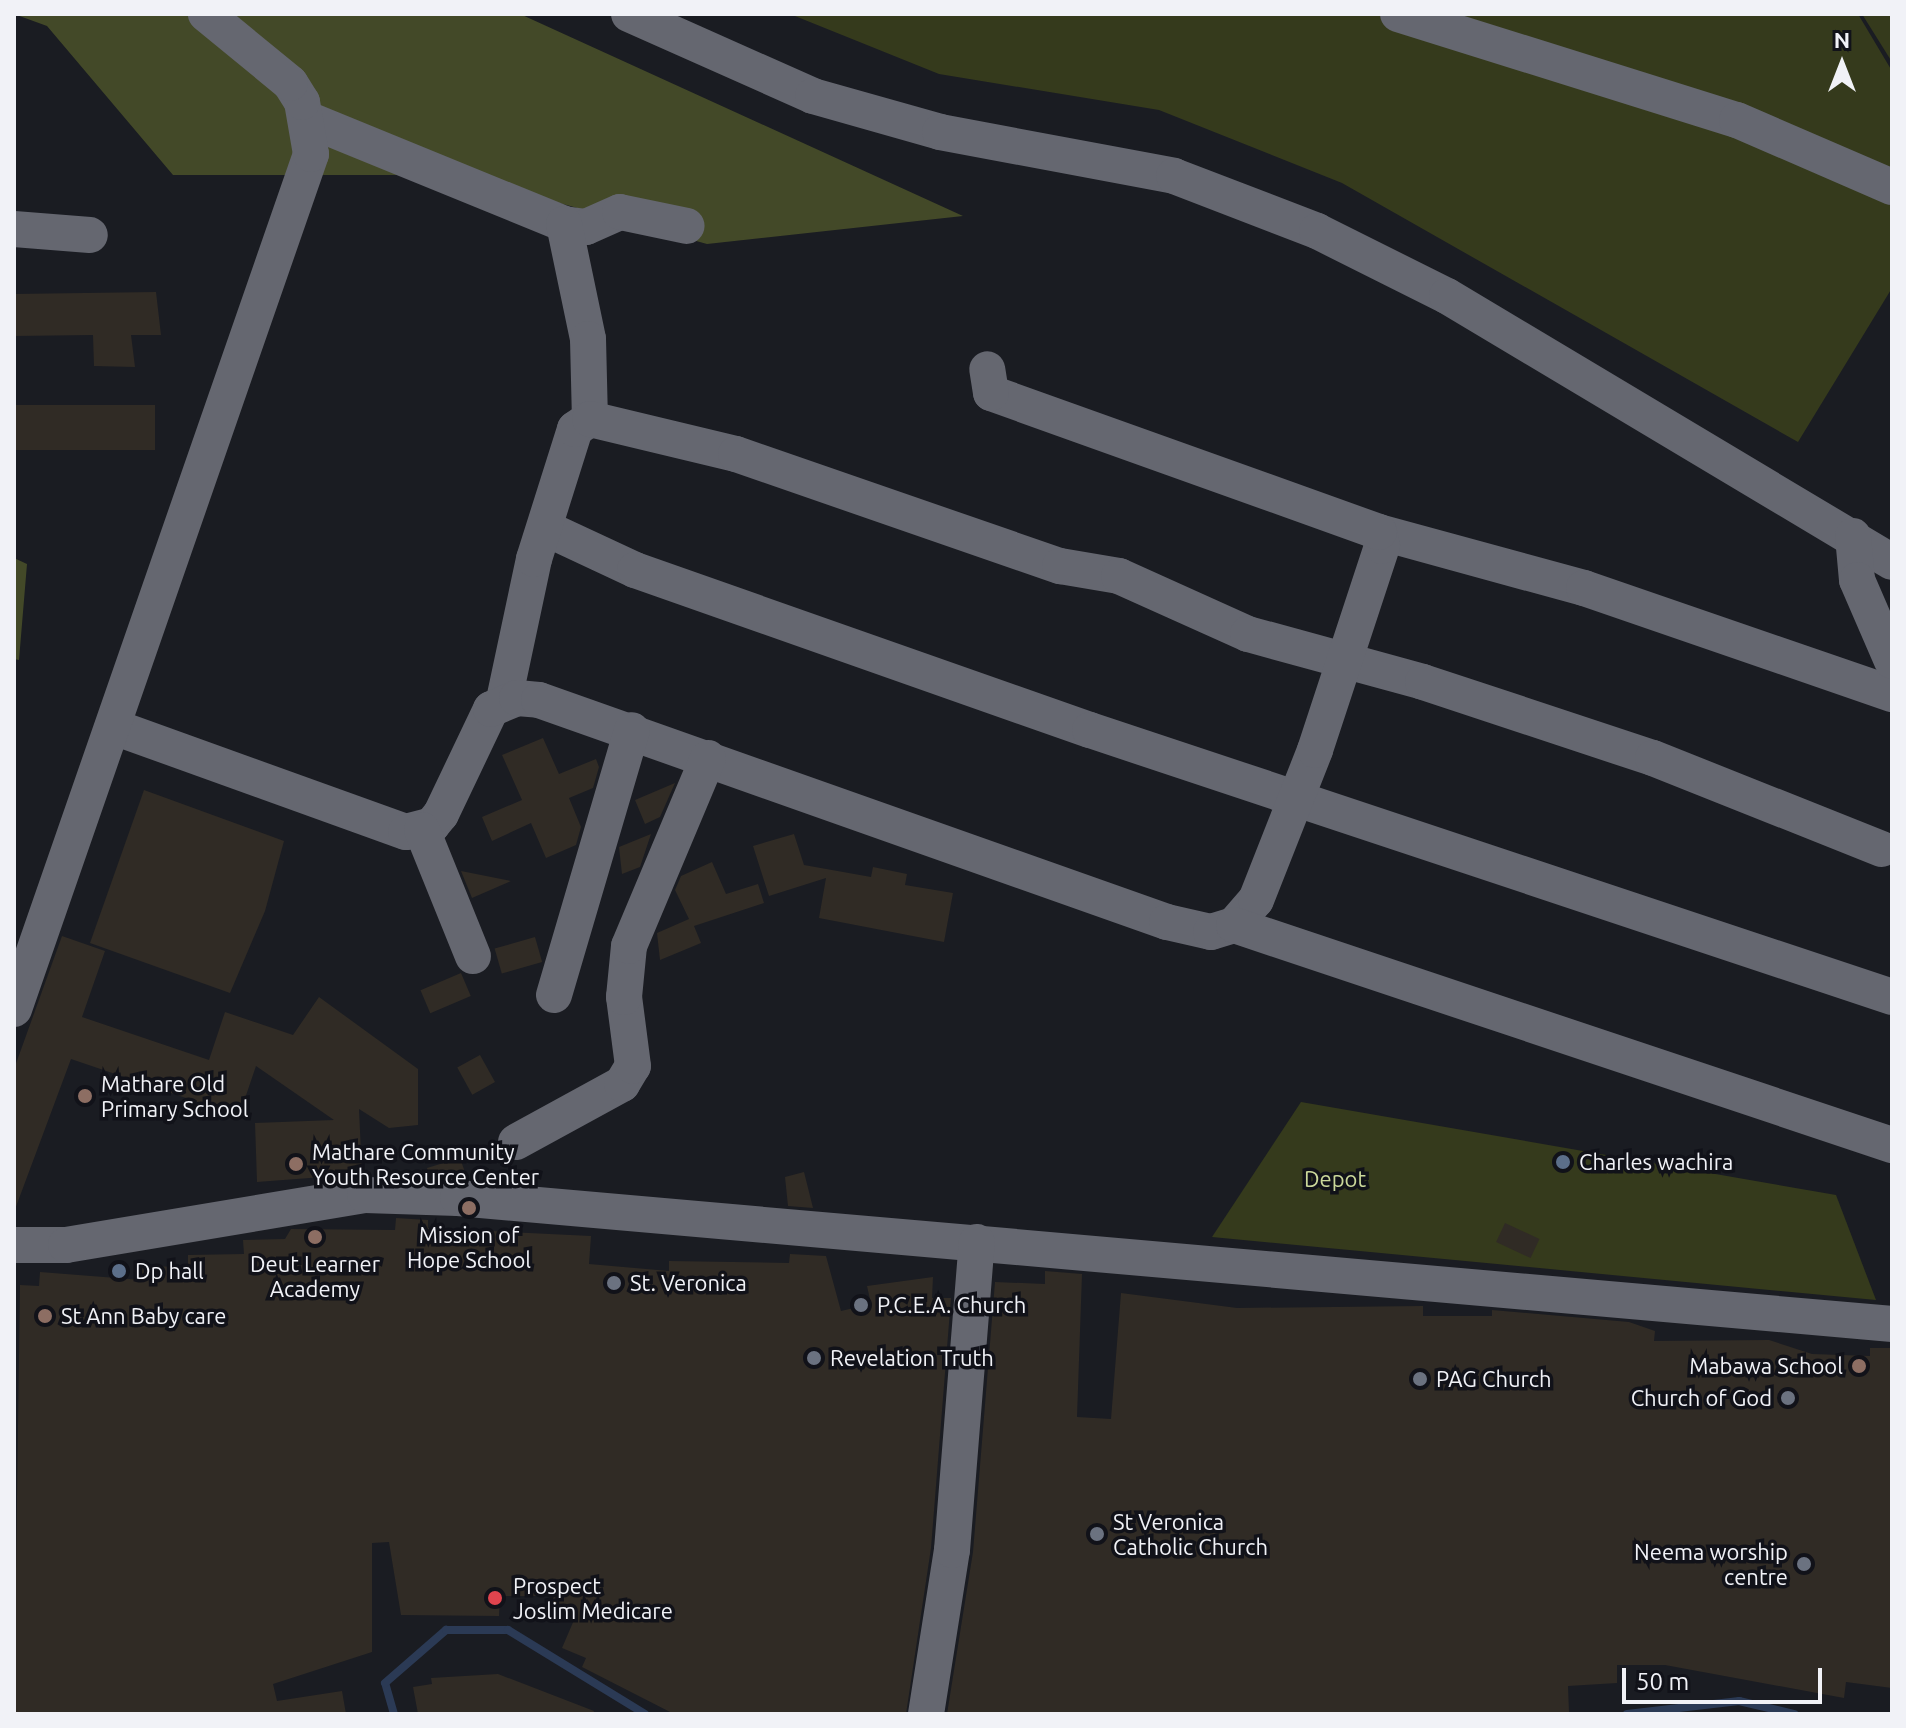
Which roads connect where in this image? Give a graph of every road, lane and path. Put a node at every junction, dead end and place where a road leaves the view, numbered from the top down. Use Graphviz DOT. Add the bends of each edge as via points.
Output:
graph roads {
  1 [pos="206,14"];
  2 [pos="629,14"];
  3 [pos="1398,14"];
  4 [pos="307,119"];
  5 [pos="1892,187"];
  6 [pos="564,224"];
  7 [pos="687,226"];
  8 [pos="14,229"];
  9 [pos="90,235"];
  10 [pos="987,369"];
  11 [pos="590,419"];
  12 [pos="545,528"];
  13 [pos="1379,532"];
  14 [pos="1853,536"];
  15 [pos="1892,562"];
  16 [pos="1892,661"];
  17 [pos="1345,663"];
  18 [pos="1892,694"];
  19 [pos="504,700"];
  20 [pos="114,727"];
  21 [pos="632,730"];
  22 [pos="708,758"];
  23 [pos="1294,801"];
  24 [pos="422,830"];
  25 [pos="1882,849"];
  26 [pos="1234,925"];
  27 [pos="473,956"];
  28 [pos="554,995"];
  29 [pos="1892,997"];
  30 [pos="14,1009"];
  31 [pos="516,1142"];
  32 [pos="1892,1145"];
  33 [pos="977,1242"];
  34 [pos="14,1245"];
  35 [pos="1892,1324"];
  36 [pos="926,1714"];
  1 -- 4 [label="street" via="290,83"];
  2 -- 14 [label="street" via="813,96 940,132 1174,176 1317,231 1447,296"];
  3 -- 5 [label="street" via="1737,120"];
  4 -- 6 [label="street"];
  4 -- 20 [label="street" via="311,154"];
  6 -- 7 [label="street" via="586,227 620,212"];
  6 -- 11 [label="street" via="588,339"];
  8 -- 9 [label="street"];
  10 -- 13 [label="street" via="991,393"];
  11 -- 12 [label="street" via="575,429"];
  11 -- 17 [label="street" via="736,454 1060,566 1119,576 1248,634"];
  12 -- 19 [label="street" via="511,645"];
  12 -- 23 [label="street" via="635,570"];
  13 -- 17 [label="street" via="1382,546"];
  13 -- 18 [label="street" via="1584,588"];
  14 -- 15 [label="street"];
  14 -- 16 [label="street" via="1857,580"];
  17 -- 23 [label="street"];
  17 -- 25 [label="street" via="1423,682 1653,758"];
  19 -- 21 [label="street" via="539,700"];
  19 -- 24 [label="street" via="482,722 441,814"];
  20 -- 24 [label="street" via="390,830"];
  20 -- 30 [label="street"];
  21 -- 22 [label="street"];
  21 -- 28 [label="street"];
  22 -- 26 [label="street" via="1167,922 1211,932"];
  22 -- 31 [label="street" via="629,946 624,997 633,1066 622,1084"];
  23 -- 26 [label="street" via="1256,900"];
  23 -- 29 [label="street"];
  24 -- 27 [label="street"];
  26 -- 32 [label="street"];
  33 -- 34 [label="street" via="365,1195 66,1245"];
  33 -- 35 [label="street"];
  33 -- 36 [label="street" via="952,1550"];
}
